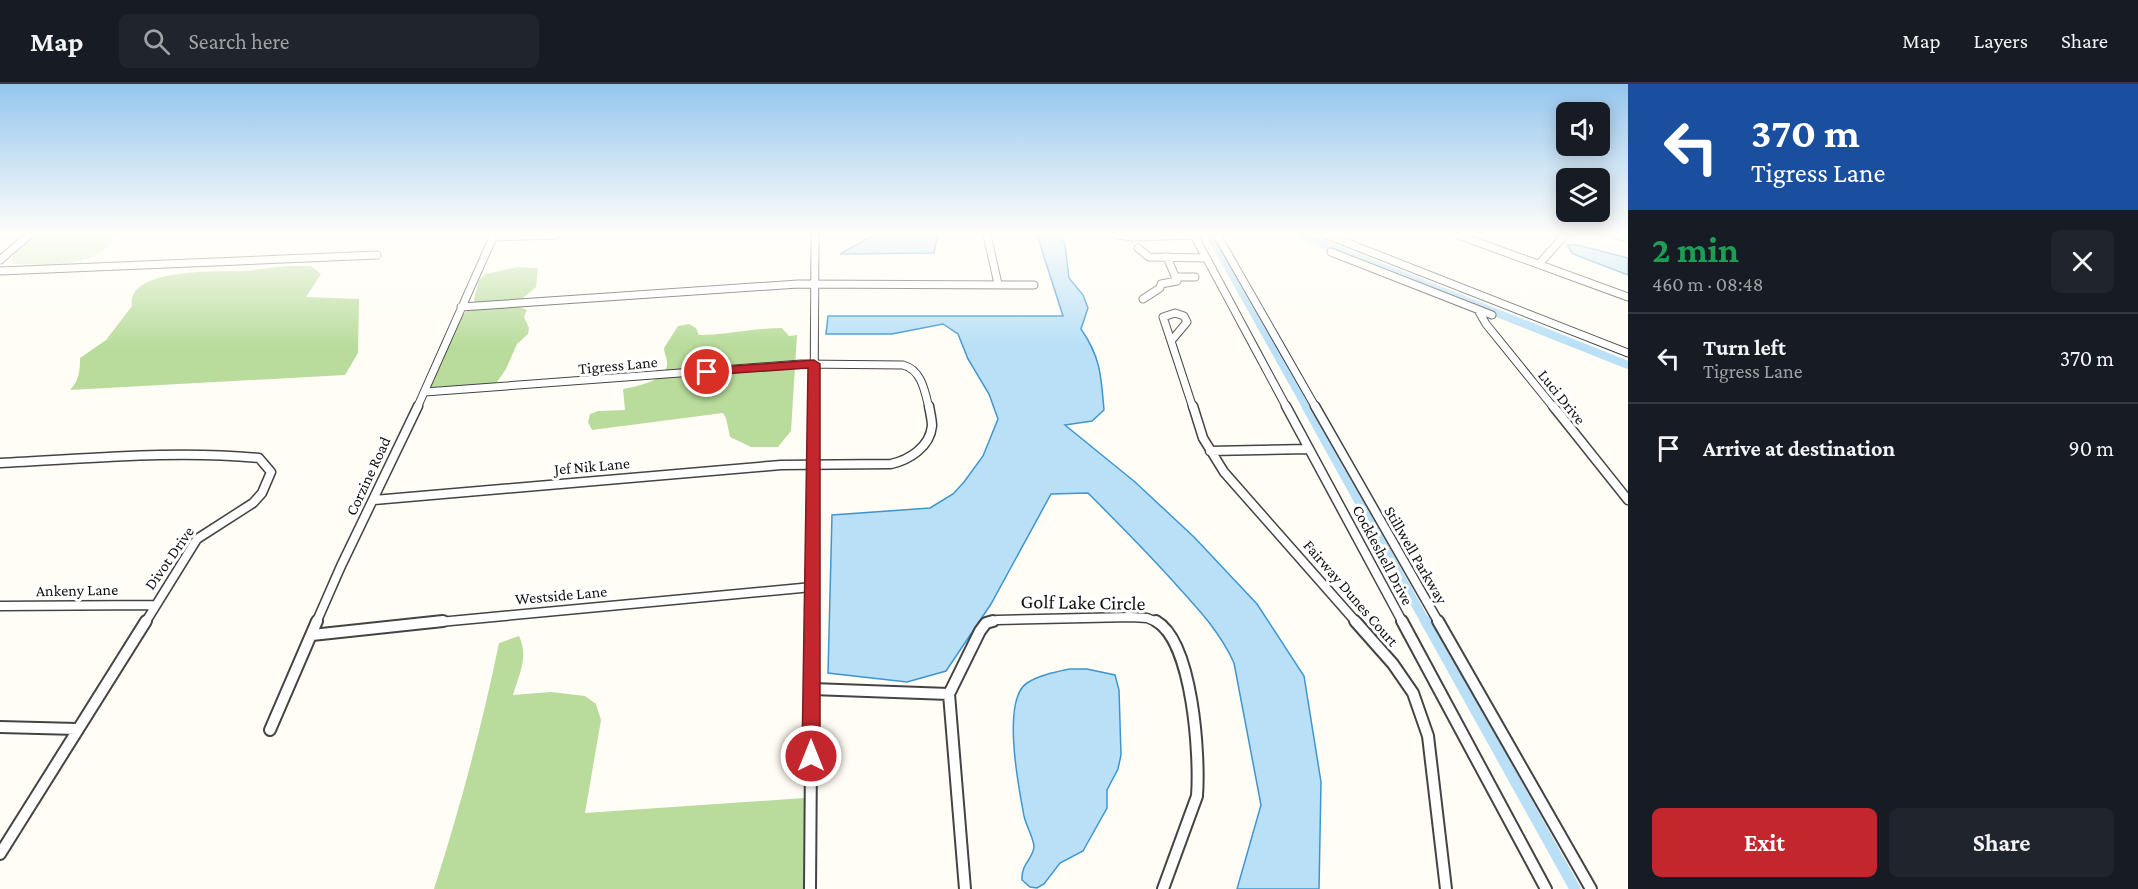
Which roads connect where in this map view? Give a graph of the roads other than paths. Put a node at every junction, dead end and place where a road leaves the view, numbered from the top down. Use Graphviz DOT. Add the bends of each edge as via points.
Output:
graph roads {
  1 [pos="477,273"];
  2 [pos="814,273"];
  3 [pos="995,273"];
  4 [pos="1173,273"];
  5 [pos="1214,273"];
  6 [pos="1238,273"];
  7 [pos="1383,273"];
  8 [pos="1423,273"];
  9 [pos="1562,273"];
  10 [pos="1175,277"];
  11 [pos="1196,277"];
  12 [pos="814,284"];
  13 [pos="998,284"];
  14 [pos="1034,285"];
  15 [pos="1628,297"];
  16 [pos="1143,299"];
  17 [pos="461,307"];
  18 [pos="1478,310"];
  19 [pos="1492,315"];
  20 [pos="1171,341"];
  21 [pos="1628,353"];
  22 [pos="814,364"];
  23 [pos="424,392"];
  24 [pos="1308,449"];
  25 [pos="1210,451"];
  26 [pos="0,463"];
  27 [pos="813,464"];
  28 [pos="374,500"];
  29 [pos="1628,500"];
  30 [pos="812,587"];
  31 [pos="155,605"];
  32 [pos="0,606"];
  33 [pos="312,635"];
  34 [pos="812,689"];
  35 [pos="949,694"];
  36 [pos="0,727"];
  37 [pos="77,729"];
  38 [pos="270,730"];
  39 [pos="0,854"];
  40 [pos="810,889"];
  41 [pos="965,889"];
  42 [pos="1163,889"];
  43 [pos="1446,889"];
  44 [pos="1546,889"];
  45 [pos="1591,889"];
  1 -- 17 [label="street, Corzine Road"];
  2 -- 12 [label="street"];
  3 -- 13 [label="street"];
  4 -- 10 [label="street"];
  5 -- 24 [label="street, Cockleshell Drive"];
  6 -- 45 [label="street, Stillwell Parkway"];
  7 -- 18 [label="street"];
  8 -- 21 [label="street"];
  9 -- 15 [label="street"];
  10 -- 11 [label="street"];
  10 -- 16 [label="street" via="1177,281 1161,284"];
  12 -- 13 [label="street"];
  12 -- 17 [label="street"];
  12 -- 22 [label="street"];
  13 -- 14 [label="street"];
  17 -- 23 [label="street, Corzine Road"];
  18 -- 19 [label="street"];
  18 -- 29 [label="street, Luci Drive"];
  20 -- 25 [label="street, Fairway Dunes Court"];
  22 -- 23 [label="street, Tigress Lane"];
  22 -- 27 [label="street"];
  22 -- 27 [label="street, Tigress Lane" via="911,368 920,378 932,426 920,450 900,463"];
  23 -- 28 [label="street, Corzine Road"];
  24 -- 25 [label="street"];
  24 -- 44 [label="street, Cockleshell Drive"];
  25 -- 43 [label="street, Fairway Dunes Court" via="1224,472 1393,664 1413,693 1428,736"];
  26 -- 31 [label="street, Divot Drive" via="164,456 259,458 271,472 262,493 197,539"];
  27 -- 28 [label="street, Jef Nik Lane"];
  27 -- 30 [label="street"];
  28 -- 33 [label="street, Corzine Road"];
  30 -- 33 [label="street, Westside Lane"];
  30 -- 34 [label="street"];
  31 -- 32 [label="street, Ankeny Lane"];
  31 -- 37 [label="street, Divot Drive"];
  33 -- 38 [label="street, Corzine Road"];
  34 -- 35 [label="street"];
  34 -- 40 [label="street"];
  35 -- 41 [label="street"];
  35 -- 42 [label="street, Golf Lake Circle" via="986,623 1131,617 1153,620 1163,626 1185,664 1198,784"];
  36 -- 37 [label="street"];
  37 -- 39 [label="street, Divot Drive"];
}
